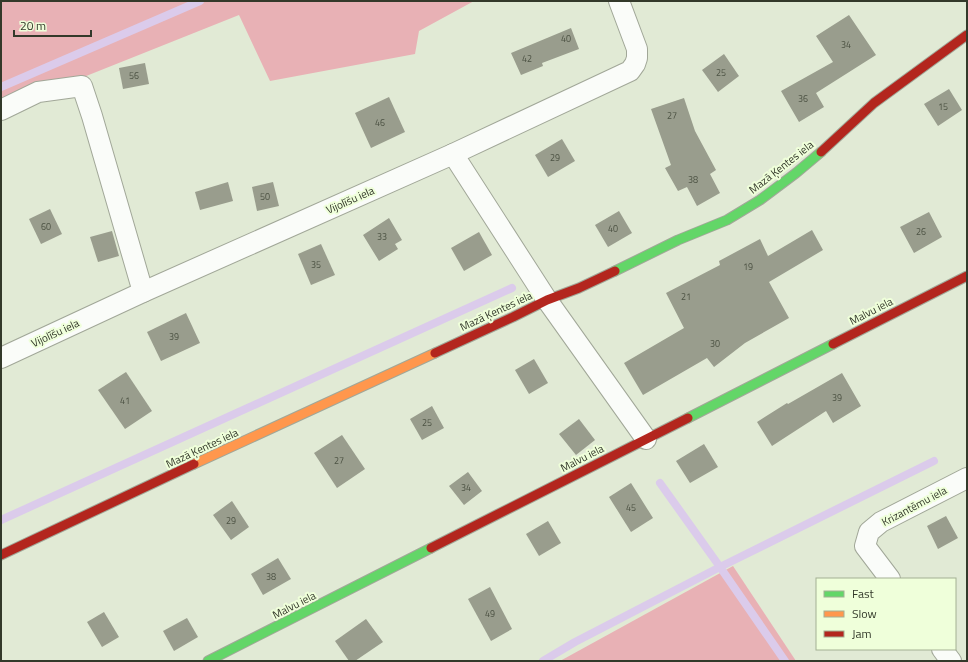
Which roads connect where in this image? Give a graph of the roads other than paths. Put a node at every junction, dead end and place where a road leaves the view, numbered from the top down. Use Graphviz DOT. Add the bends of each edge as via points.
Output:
graph roads {
  1 [pos="618,1"];
  2 [pos="967,35"];
  3 [pos="1,110"];
  4 [pos="453,154"];
  5 [pos="967,276"];
  6 [pos="143,292"];
  7 [pos="547,300"];
  8 [pos="1,358"];
  9 [pos="646,439"];
  10 [pos="967,478"];
  11 [pos="1,556"];
  12 [pos="889,578"];
  13 [pos="943,650"];
  14 [pos="208,661"];
  15 [pos="951,661"];
  1 -- 4 [label="street, Vijolīšu iela" via="637,49 635,64 630,70"];
  2 -- 7 [label="street, Mazā Ķentes iela" via="874,103 802,168 760,200 727,220 678,240 579,288"];
  3 -- 6 [label="street" via="38,92 82,86"];
  4 -- 6 [label="street, Vijolīšu iela"];
  4 -- 7 [label="street"];
  5 -- 9 [label="street, Malvu iela"];
  6 -- 8 [label="street, Vijolīšu iela"];
  7 -- 9 [label="street"];
  7 -- 11 [label="street, Mazā Ķentes iela"];
  9 -- 14 [label="street, Malvu iela"];
  10 -- 12 [label="street, Krizantēmu iela" via="881,522 869,532 866,546"];
  13 -- 15 [label="street"];
}
